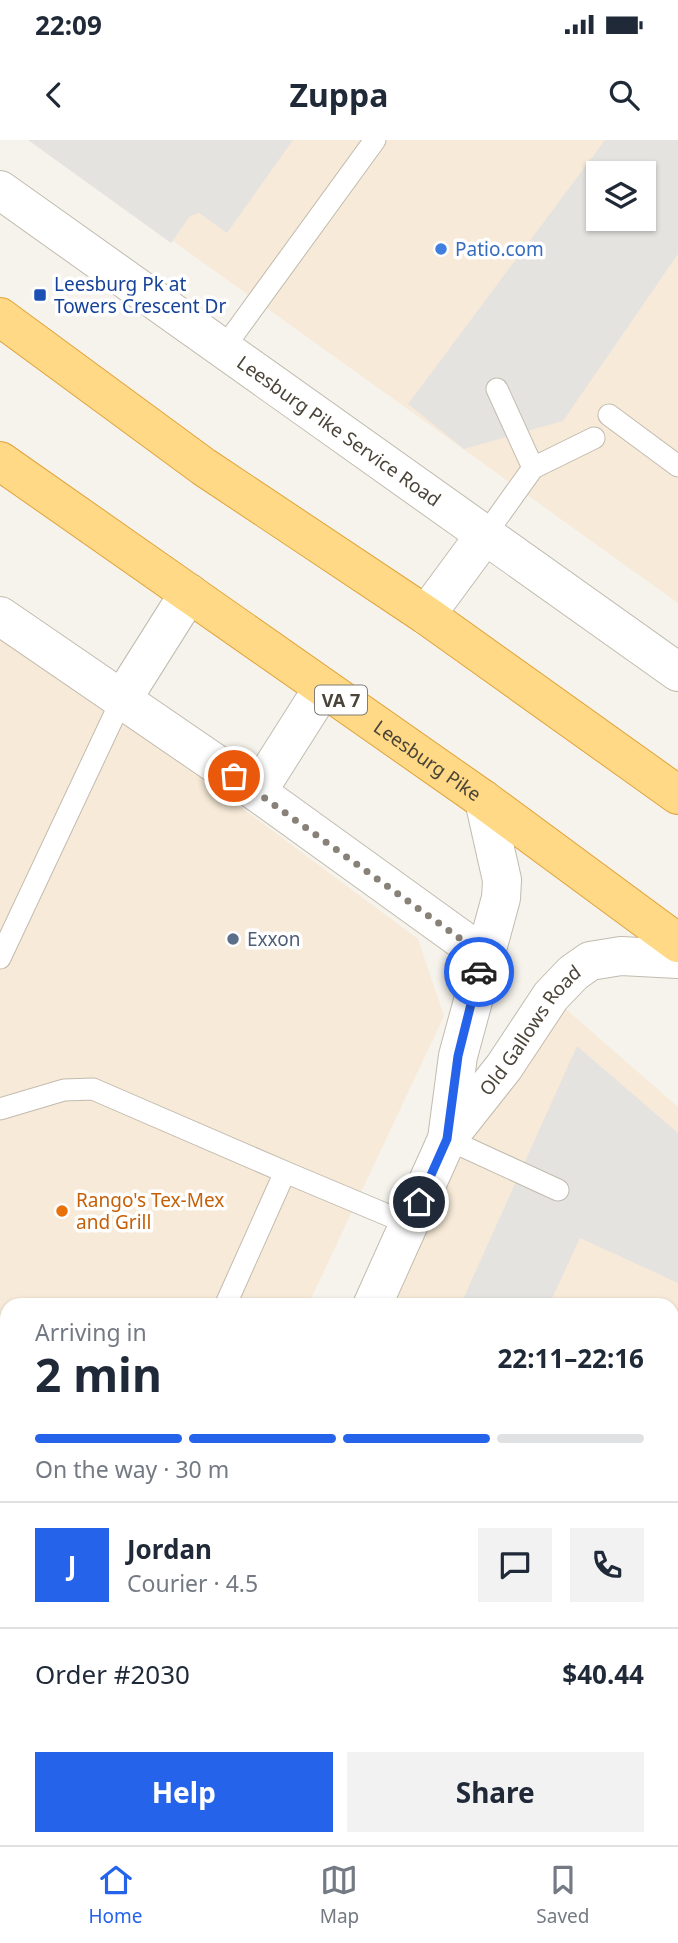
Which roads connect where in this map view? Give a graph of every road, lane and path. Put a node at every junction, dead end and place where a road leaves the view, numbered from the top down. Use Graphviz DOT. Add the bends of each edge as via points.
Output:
graph roads {
  1 [pos="375,140"];
  2 [pos="0,190"];
  3 [pos="0,317"];
  4 [pos="223,349"];
  5 [pos="497,389"];
  6 [pos="610,415"];
  7 [pos="594,438"];
  8 [pos="0,461"];
  9 [pos="678,466"];
  10 [pos="533,468"];
  11 [pos="485,535"];
  12 [pos="189,593"];
  13 [pos="426,615"];
  14 [pos="0,616"];
  15 [pos="678,673"];
  16 [pos="323,688"];
  17 [pos="121,701"];
  18 [pos="257,792"];
  19 [pos="678,795"];
  20 [pos="484,800"];
  21 [pos="678,943"];
  22 [pos="483,955"];
  23 [pos="0,958"];
  24 [pos="678,959"];
  25 [pos="0,1109"];
  26 [pos="447,1139"];
  27 [pos="285,1172"];
  28 [pos="558,1190"];
  29 [pos="409,1224"];
  30 [pos="229,1298"];
  31 [pos="376,1298"];
  1 -- 4 [label="lane"];
  2 -- 4 [label="street, Leesburg Pike Service Road"];
  3 -- 13 [label="highway" via="204,467"];
  4 -- 11 [label="street, Leesburg Pike Service Road"];
  5 -- 10 [label="lane"];
  6 -- 9 [label="lane"];
  7 -- 10 [label="lane"];
  8 -- 12 [label="highway, Leesburg Pike / VA 7"];
  10 -- 11 [label="lane"];
  11 -- 13 [label="street"];
  11 -- 15 [label="street, Leesburg Pike Service Road"];
  12 -- 16 [label="highway, Leesburg Pike / VA 7"];
  12 -- 17 [label="street"];
  13 -- 19 [label="highway"];
  14 -- 17 [label="street"];
  16 -- 18 [label="street"];
  16 -- 20 [label="highway, Leesburg Pike / VA 7"];
  17 -- 18 [label="street"];
  17 -- 23 [label="lane"];
  18 -- 22 [label="street"];
  20 -- 21 [label="highway, Leesburg Pike / VA 7"];
  20 -- 22 [label="street, Old Gallows Road" via="502,880 495,926"];
  22 -- 26 [label="street, Old Gallows Road" via="458,1056"];
  24 -- 26 [label="street, Old Gallows Road" via="603,957 573,973 551,996 504,1067"];
  25 -- 27 [label="lane" via="64,1090 93,1089"];
  26 -- 28 [label="lane"];
  26 -- 29 [label="street, Old Gallows Road"];
  27 -- 29 [label="lane"];
  27 -- 30 [label="lane"];
  29 -- 31 [label="street, Old Gallows Road"];
}
